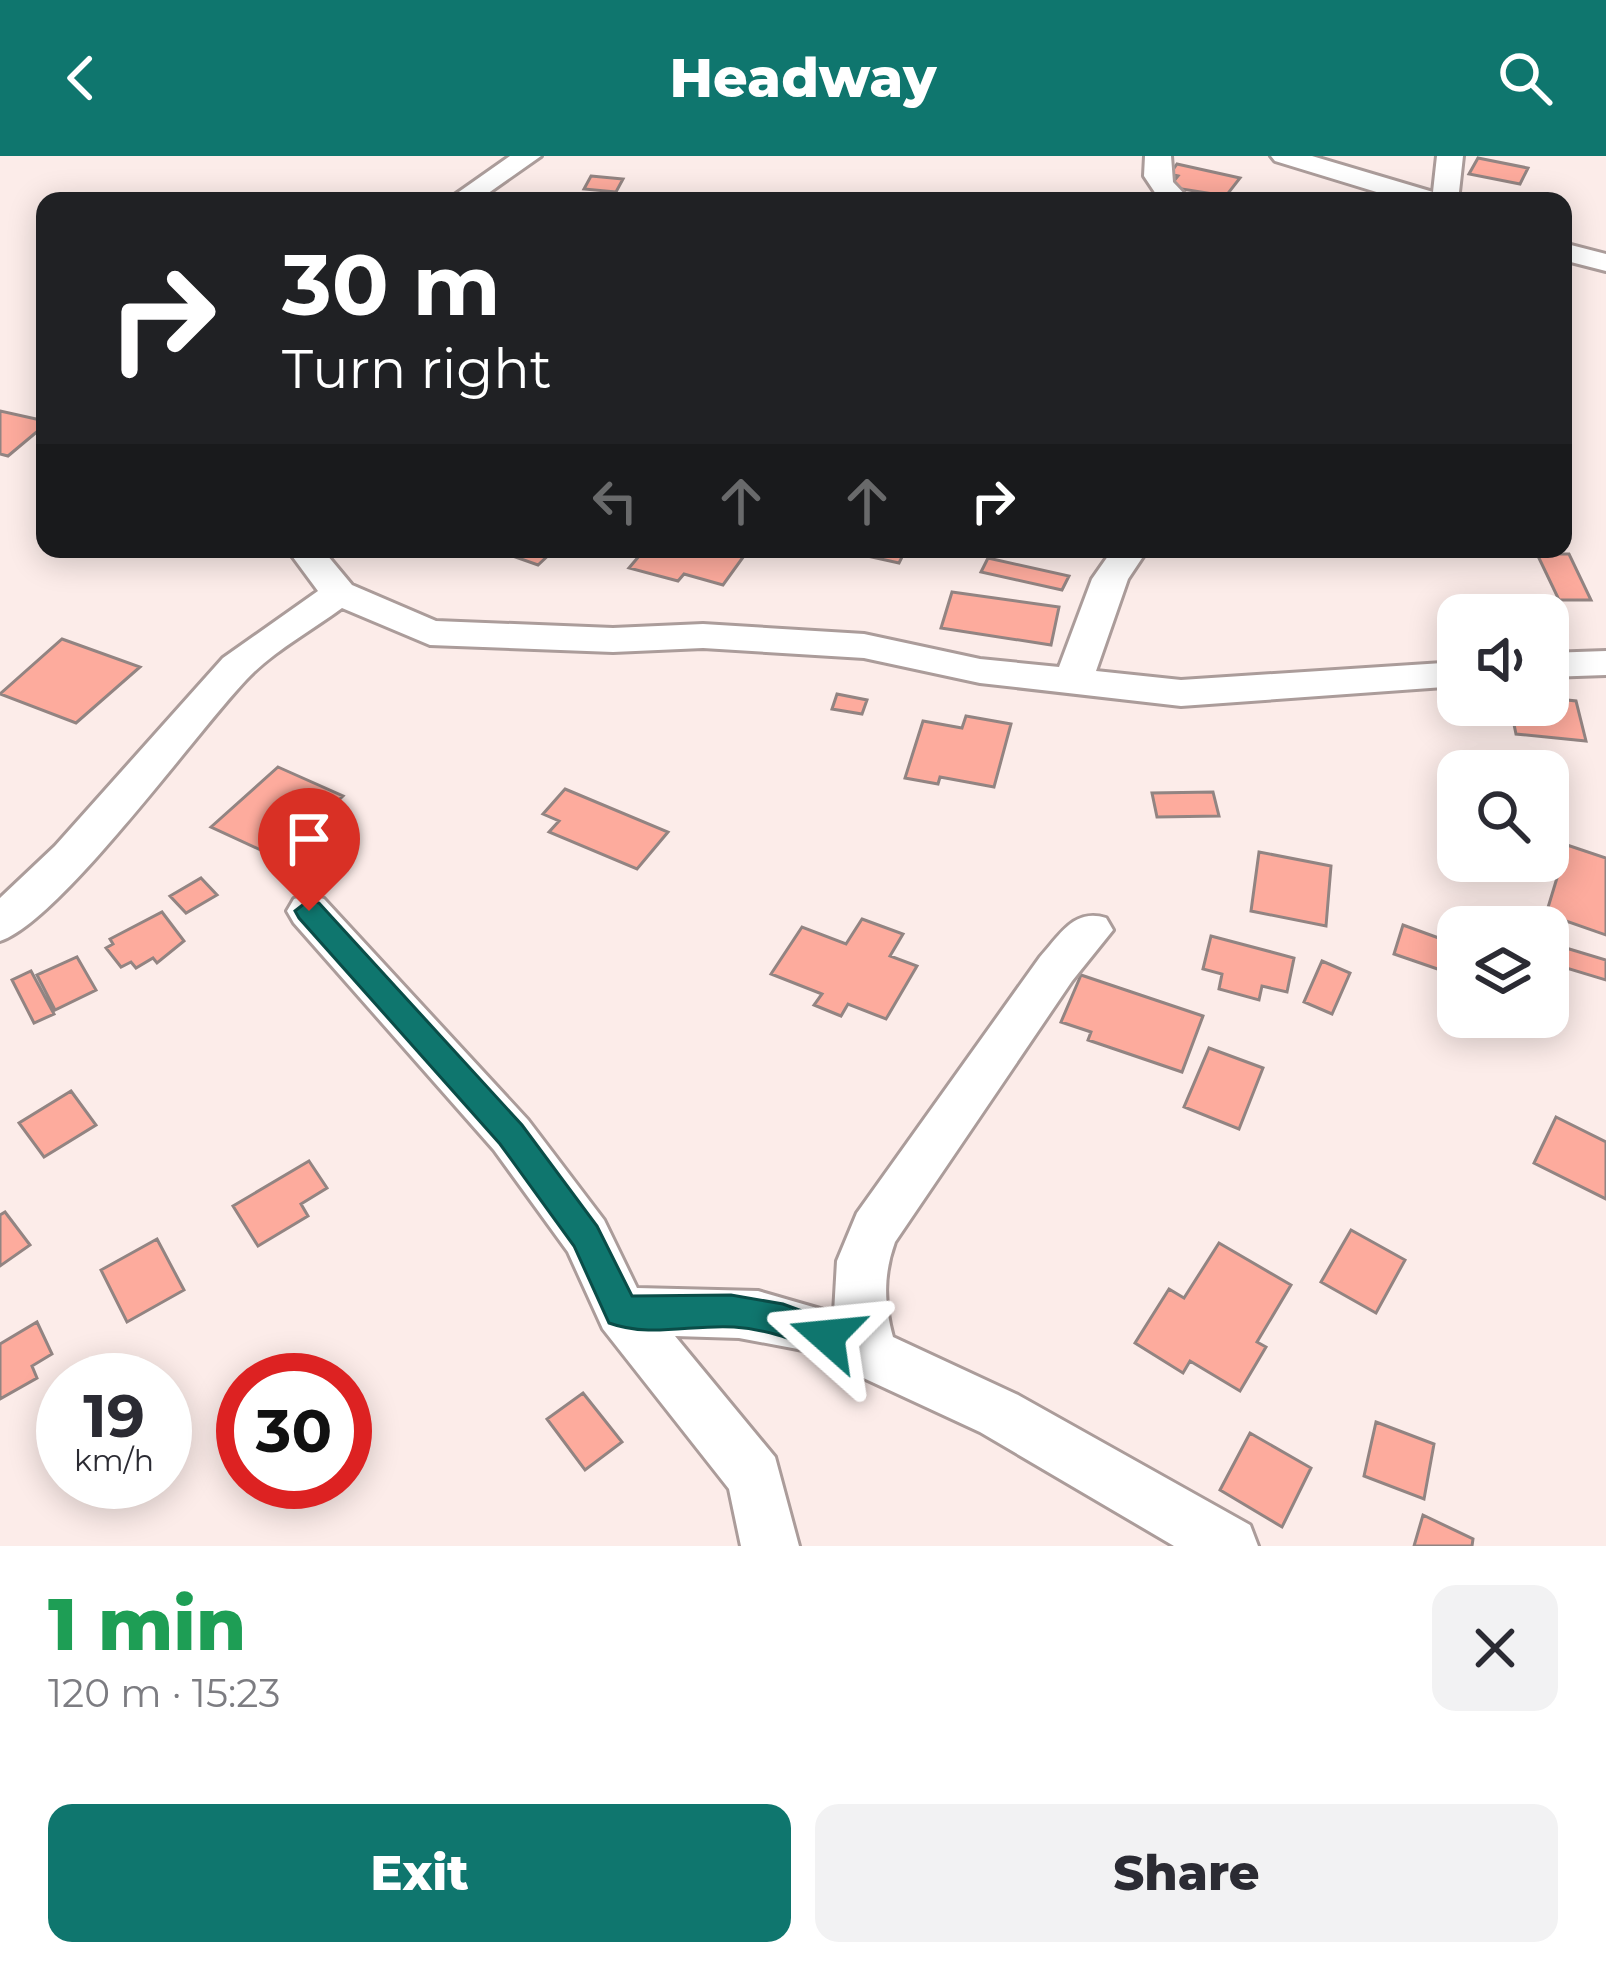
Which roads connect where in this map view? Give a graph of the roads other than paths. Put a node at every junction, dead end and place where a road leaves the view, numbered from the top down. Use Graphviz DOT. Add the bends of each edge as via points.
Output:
graph roads {
  1 [pos="528,156"];
  2 [pos="1158,156"];
  3 [pos="1284,156"];
  4 [pos="1450,156"];
  5 [pos="473,192"];
  6 [pos="1167,192"];
  7 [pos="1405,192"];
  8 [pos="1446,192"];
  9 [pos="1572,254"];
  10 [pos="1606,263"];
  11 [pos="311,558"];
  12 [pos="1124,558"];
  13 [pos="340,593"];
  14 [pos="1606,664"];
  15 [pos="1569,665"];
  16 [pos="1437,675"];
  17 [pos="1072,683"];
  18 [pos="309,911"];
  19 [pos="0,924"];
  20 [pos="1090,930"];
  21 [pos="622,1312"];
  22 [pos="871,1353"];
  23 [pos="770,1546"];
  24 [pos="1229,1546"];
  1 -- 5 [label="street"];
  2 -- 6 [label="street" via="1154,167"];
  3 -- 7 [label="street"];
  4 -- 8 [label="street"];
  9 -- 10 [label="street"];
  11 -- 13 [label="street"];
  12 -- 17 [label="street"];
  13 -- 17 [label="street" via="430,632 864,646"];
  13 -- 19 [label="street" via="236,667 70,857"];
  14 -- 15 [label="street"];
  16 -- 17 [label="street" via="1181,693"];
  18 -- 21 [label="street" via="511,1135 586,1236"];
  20 -- 22 [label="street" via="875,1229 857,1276 857,1313"];
  21 -- 22 [label="street" via="731,1311 783,1320"];
  21 -- 23 [label="street" via="754,1477"];
  22 -- 24 [label="street" via="1075,1456"];
}
